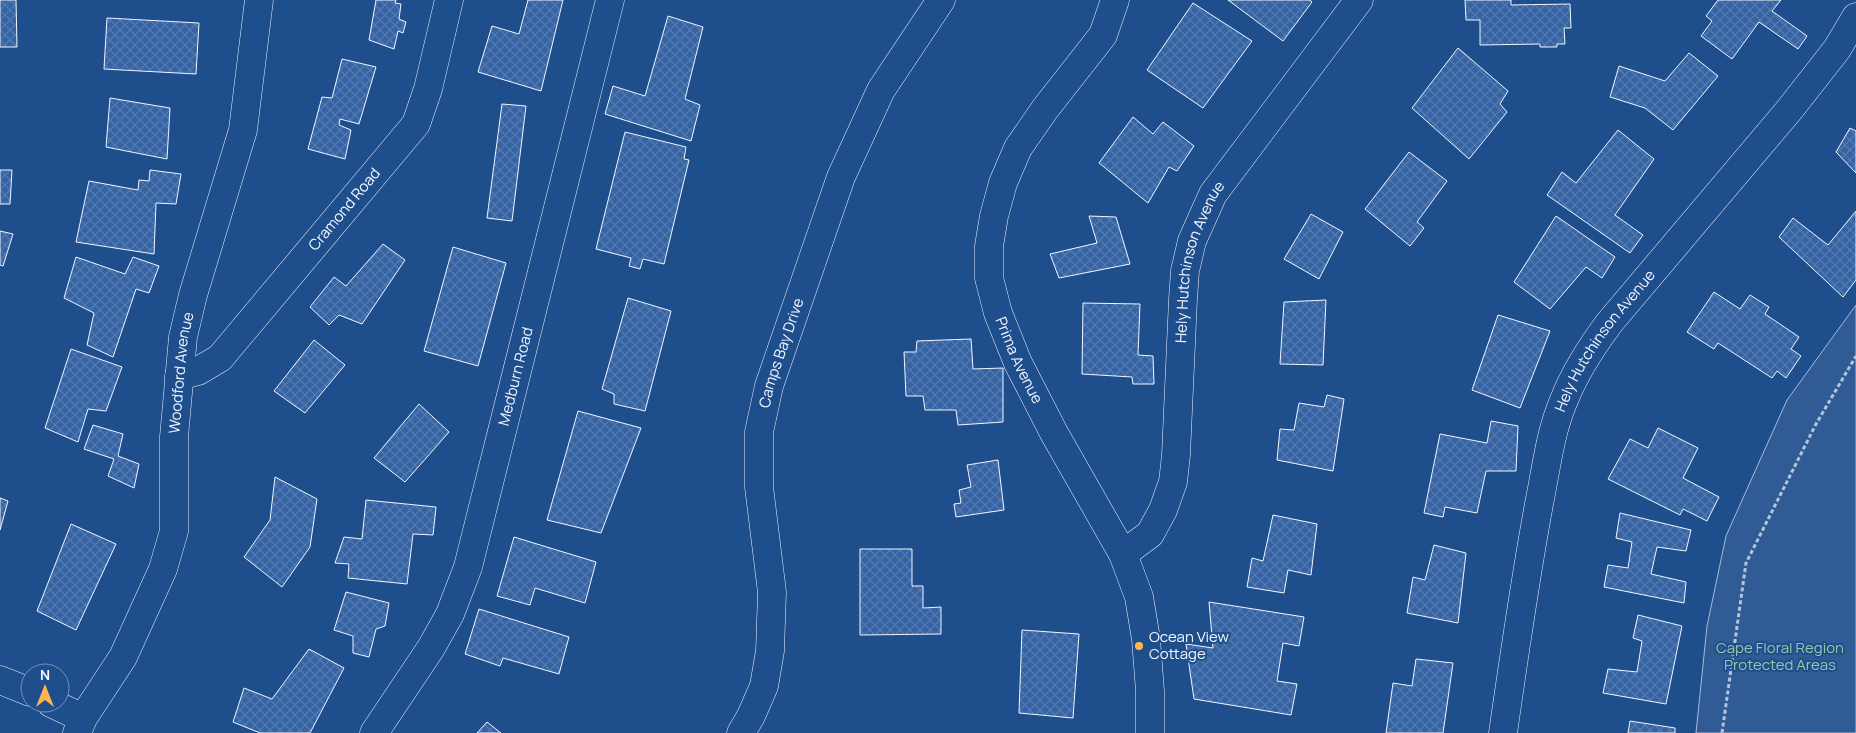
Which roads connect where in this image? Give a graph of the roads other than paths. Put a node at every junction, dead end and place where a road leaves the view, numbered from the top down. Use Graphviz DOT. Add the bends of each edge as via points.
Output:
graph roads {
  1 [pos="259,0"];
  2 [pos="449,0"];
  3 [pos="610,0"];
  4 [pos="940,0"];
  5 [pos="1116,0"];
  6 [pos="1359,0"];
  7 [pos="1856,17"];
  8 [pos="179,376"];
  9 [pos="1123,554"];
  10 [pos="0,680"];
  11 [pos="20,688"];
  12 [pos="64,713"];
  13 [pos="80,726"];
  14 [pos="374,733"];
  15 [pos="741,733"];
  16 [pos="1150,733"];
  17 [pos="1504,733"];
  1 -- 8 [label="street, Woodford Avenue" via="243,130 193,295 183,337"];
  2 -- 8 [label="street, Cramond Road" via="428,89 416,124 220,358 198,371"];
  3 -- 14 [label="street, Medburn Road" via="468,567 450,614 431,648"];
  4 -- 15 [label="street, Camps Bay Drive" via="881,90 841,177 768,386 759,432 759,487 772,592 770,651 764,686"];
  5 -- 9 [label="street, Prima Avenue" via="1103,35 1018,148 994,216 989,246 989,278 998,313 1018,363"];
  6 -- 9 [label="street, Hely Hutchinson Avenue" via="1213,194 1192,241 1185,271 1173,482 1150,534"];
  7 -- 17 [label="street, Hely Hutchinson Avenue" via="1837,49 1790,110 1610,322 1573,379 1557,420 1543,482"];
  8 -- 13 [label="street, Woodford Avenue" via="174,437 174,531 163,569 123,657"];
  9 -- 16 [label="street, Prima Avenue" via="1139,597 1146,639"];
  10 -- 11 [label="street"];
  12 -- 13 [label="street"];
}
